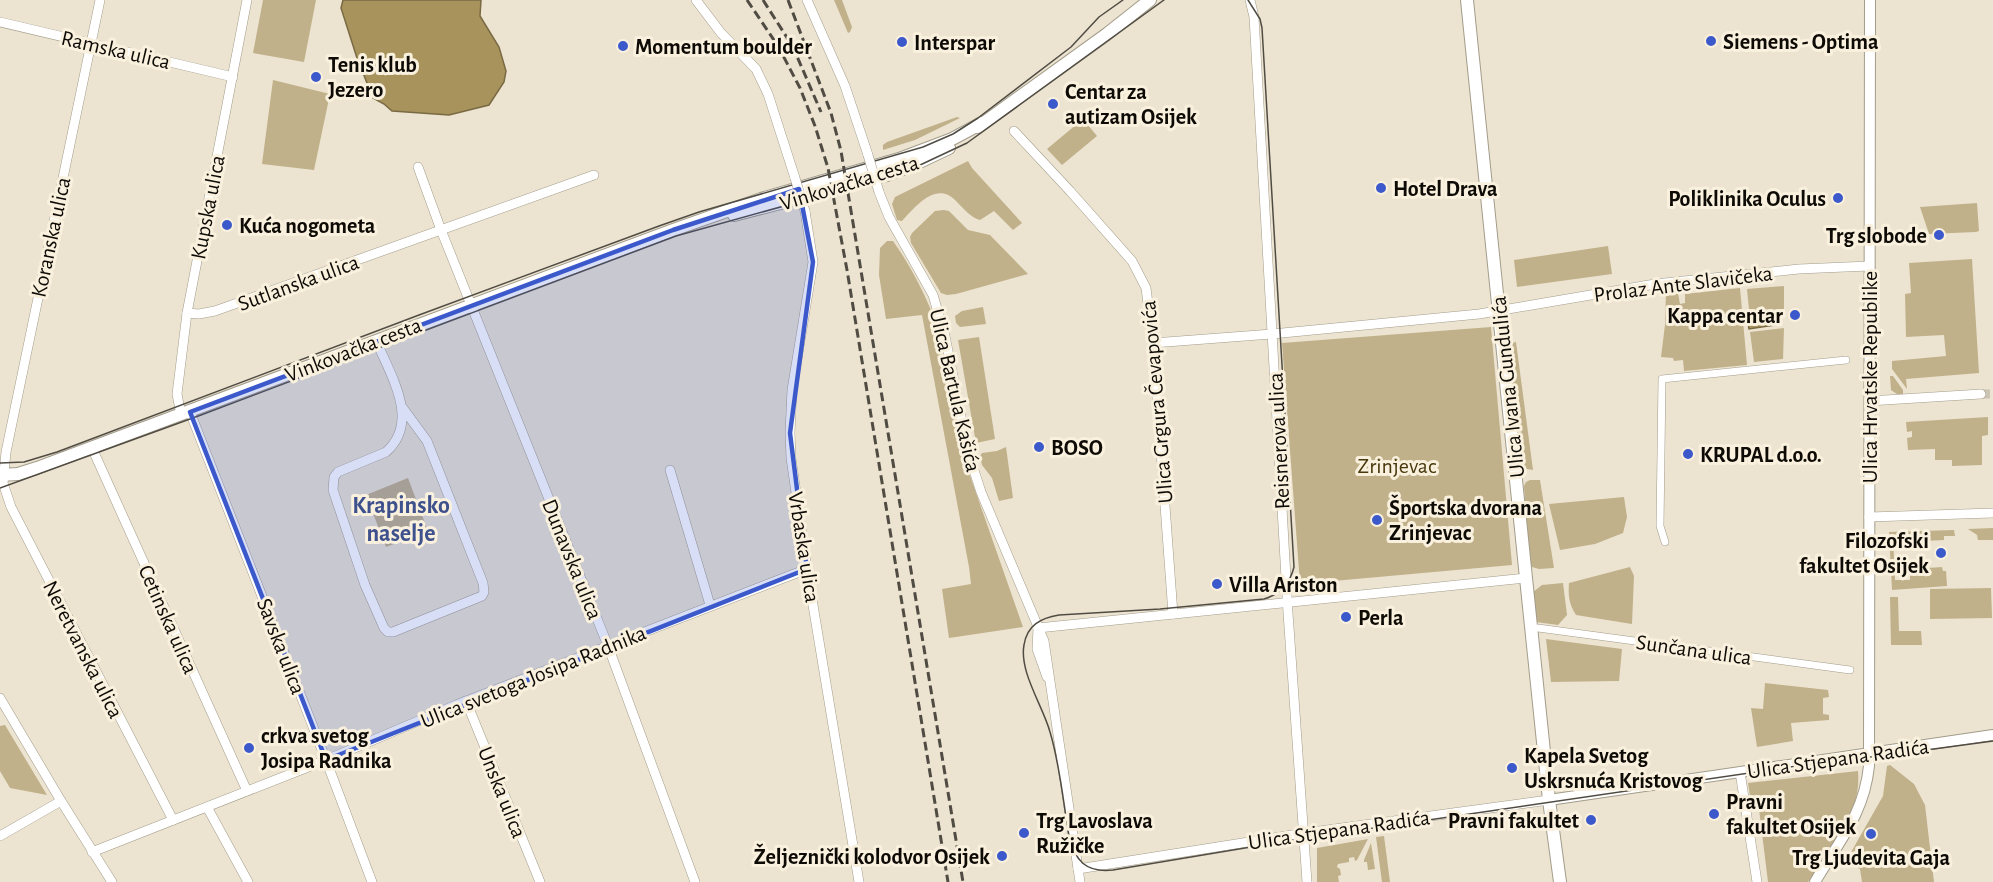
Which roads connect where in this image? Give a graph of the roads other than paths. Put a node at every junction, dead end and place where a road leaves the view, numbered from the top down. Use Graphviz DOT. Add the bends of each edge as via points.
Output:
graph roads {
  1 [pos="100,0"];
  2 [pos="247,0"];
  3 [pos="696,0"];
  4 [pos="807,0"];
  5 [pos="1248,0"];
  6 [pos="1467,0"];
  7 [pos="1870,0"];
  8 [pos="1148,1"];
  9 [pos="0,22"];
  10 [pos="91,44"];
  11 [pos="233,76"];
  12 [pos="1014,130"];
  13 [pos="418,167"];
  14 [pos="594,175"];
  15 [pos="441,230"];
  16 [pos="1869,266"];
  17 [pos="471,304"];
  18 [pos="1499,312"];
  19 [pos="187,313"];
  20 [pos="1272,334"];
  21 [pos="376,340"];
  22 [pos="1153,343"];
  23 [pos="1846,360"];
  24 [pos="1981,394"];
  25 [pos="1869,400"];
  26 [pos="402,407"];
  27 [pos="186,413"];
  28 [pos="420,431"];
  29 [pos="399,436"];
  30 [pos="92,448"];
  31 [pos="670,470"];
  32 [pos="1,475"];
  33 [pos="1993,513"];
  34 [pos="1869,517"];
  35 [pos="1665,542"];
  36 [pos="807,568"];
  37 [pos="1526,578"];
  38 [pos="1287,601"];
  39 [pos="710,605"];
  40 [pos="1173,614"];
  41 [pos="1038,628"];
  42 [pos="1538,628"];
  43 [pos="608,646"];
  44 [pos="1850,670"];
  45 [pos="0,698"];
  46 [pos="466,701"];
  47 [pos="1993,735"];
  48 [pos="1869,753"];
  49 [pos="326,760"];
  50 [pos="1740,772"];
  51 [pos="247,791"];
  52 [pos="1549,800"];
  53 [pos="61,801"];
  54 [pos="207,807"];
  55 [pos="172,820"];
  56 [pos="1305,833"];
  57 [pos="0,836"];
  58 [pos="92,852"];
  59 [pos="1078,869"];
  60 [pos="112,882"];
  61 [pos="248,882"];
  62 [pos="372,882"];
  63 [pos="540,882"];
  64 [pos="695,882"];
  65 [pos="859,882"];
  66 [pos="1080,882"];
  67 [pos="1307,882"];
  68 [pos="1560,882"];
  69 [pos="1757,882"];
  70 [pos="1815,882"];
  1 -- 10 [label="street, Koranska ulica"];
  2 -- 11 [label="street, Kupska ulica"];
  3 -- 36 [label="street, Vrbaska ulica, bridge" via="756,69 768,94 805,211 813,262 792,390 790,433"];
  4 -- 41 [label="street, Ulica Bartula Kašića, bridge" via="856,116 889,217 935,301 975,472"];
  5 -- 20 [label="street, Reisnerova ulica" via="1254,17"];
  6 -- 18 [label="main road, Ulica Ivana Gundulića"];
  7 -- 16 [label="street, Ulica Hrvatske Republike"];
  8 -- 17 [label="main road, Vinkovačka cesta" via="982,123 952,139 899,159 761,199"];
  9 -- 10 [label="street, Ramska ulica"];
  10 -- 11 [label="street, Ramska ulica"];
  10 -- 32 [label="street, Koranska ulica"];
  11 -- 19 [label="street, Kupska ulica"];
  12 -- 22 [label="street, Ulica Grgura Čevapovića" via="1136,268 1146,288"];
  13 -- 15 [label="street"];
  14 -- 15 [label="street, Sutlanska ulica"];
  15 -- 17 [label="street"];
  15 -- 19 [label="street, Sutlanska ulica" via="215,311"];
  16 -- 18 [label="street, Prolaz Ante Slavičeka" via="1655,284"];
  16 -- 25 [label="street, Ulica Hrvatske Republike"];
  17 -- 21 [label="main road, Vinkovačka cesta"];
  17 -- 43 [label="street, Dunavska ulica"];
  18 -- 20 [label="street"];
  18 -- 37 [label="main road, Ulica Ivana Gundulića"];
  19 -- 27 [label="street, Kupska ulica" via="177,394"];
  20 -- 22 [label="street"];
  20 -- 38 [label="street, Reisnerova ulica"];
  21 -- 26 [label="street"];
  21 -- 27 [label="main road, Vinkovačka cesta"];
  22 -- 40 [label="street, Ulica Grgura Čevapovića"];
  23 -- 35 [label="street, Ulica Hrvatske Republike" via="1662,379 1660,526"];
  24 -- 25 [label="street"];
  25 -- 34 [label="street, Ulica Hrvatske Republike"];
  26 -- 28 [label="street"];
  26 -- 29 [label="street"];
  27 -- 30 [label="main road, Vinkovačka cesta"];
  27 -- 49 [label="street, Savska ulica"];
  28 -- 29 [label="street"];
  28 -- 29 [label="street" via="484,592 388,632 365,585 333,490 338,472 386,452"];
  30 -- 32 [label="main road, Vinkovačka cesta" via="25,472"];
  30 -- 51 [label="street, Cetinska ulica"];
  31 -- 39 [label="street"];
  32 -- 55 [label="street, Neretvanska ulica" via="10,507"];
  33 -- 34 [label="street"];
  34 -- 48 [label="street, Ulica Hrvatske Republike"];
  36 -- 39 [label="street, Ulica svetoga Josipa Radnika"];
  36 -- 65 [label="street, Vrbaska ulica"];
  37 -- 38 [label="street"];
  37 -- 52 [label="main road, Ulica Ivana Gundulića"];
  38 -- 40 [label="street"];
  38 -- 56 [label="street, Reisnerova ulica"];
  39 -- 43 [label="street, Ulica svetoga Josipa Radnika"];
  40 -- 41 [label="street"];
  41 -- 59 [label="street, Ulica Bartula Kašića" via="1046,648"];
  42 -- 44 [label="street, Sunčana ulica"];
  43 -- 46 [label="street, Ulica svetoga Josipa Radnika"];
  43 -- 64 [label="street, Dunavska ulica"];
  45 -- 53 [label="street"];
  46 -- 49 [label="street, Ulica svetoga Josipa Radnika"];
  46 -- 63 [label="street, Unska ulica"];
  47 -- 48 [label="street, Ulica Stjepana Radića"];
  48 -- 50 [label="street, Ulica Stjepana Radića"];
  48 -- 70 [label="street, Ulica Hrvatske Republike" via="1861,805"];
  49 -- 51 [label="street, Ulica svetoga Josipa Radnika"];
  49 -- 62 [label="street, Savska ulica"];
  50 -- 52 [label="street, Ulica Stjepana Radića"];
  50 -- 69 [label="street"];
  51 -- 54 [label="street, Ulica svetoga Josipa Radnika"];
  52 -- 56 [label="street, Ulica Stjepana Radića"];
  52 -- 68 [label="main road, Ulica Ivana Gundulića"];
  53 -- 57 [label="street"];
  53 -- 58 [label="street"];
  54 -- 55 [label="street, Ulica svetoga Josipa Radnika"];
  54 -- 61 [label="street"];
  55 -- 58 [label="street, Ulica svetoga Josipa Radnika"];
  56 -- 59 [label="street, Ulica Stjepana Radića"];
  56 -- 67 [label="street, Reisnerova ulica"];
  58 -- 60 [label="street"];
  59 -- 66 [label="street, Ulica Bartula Kašića"];
}
